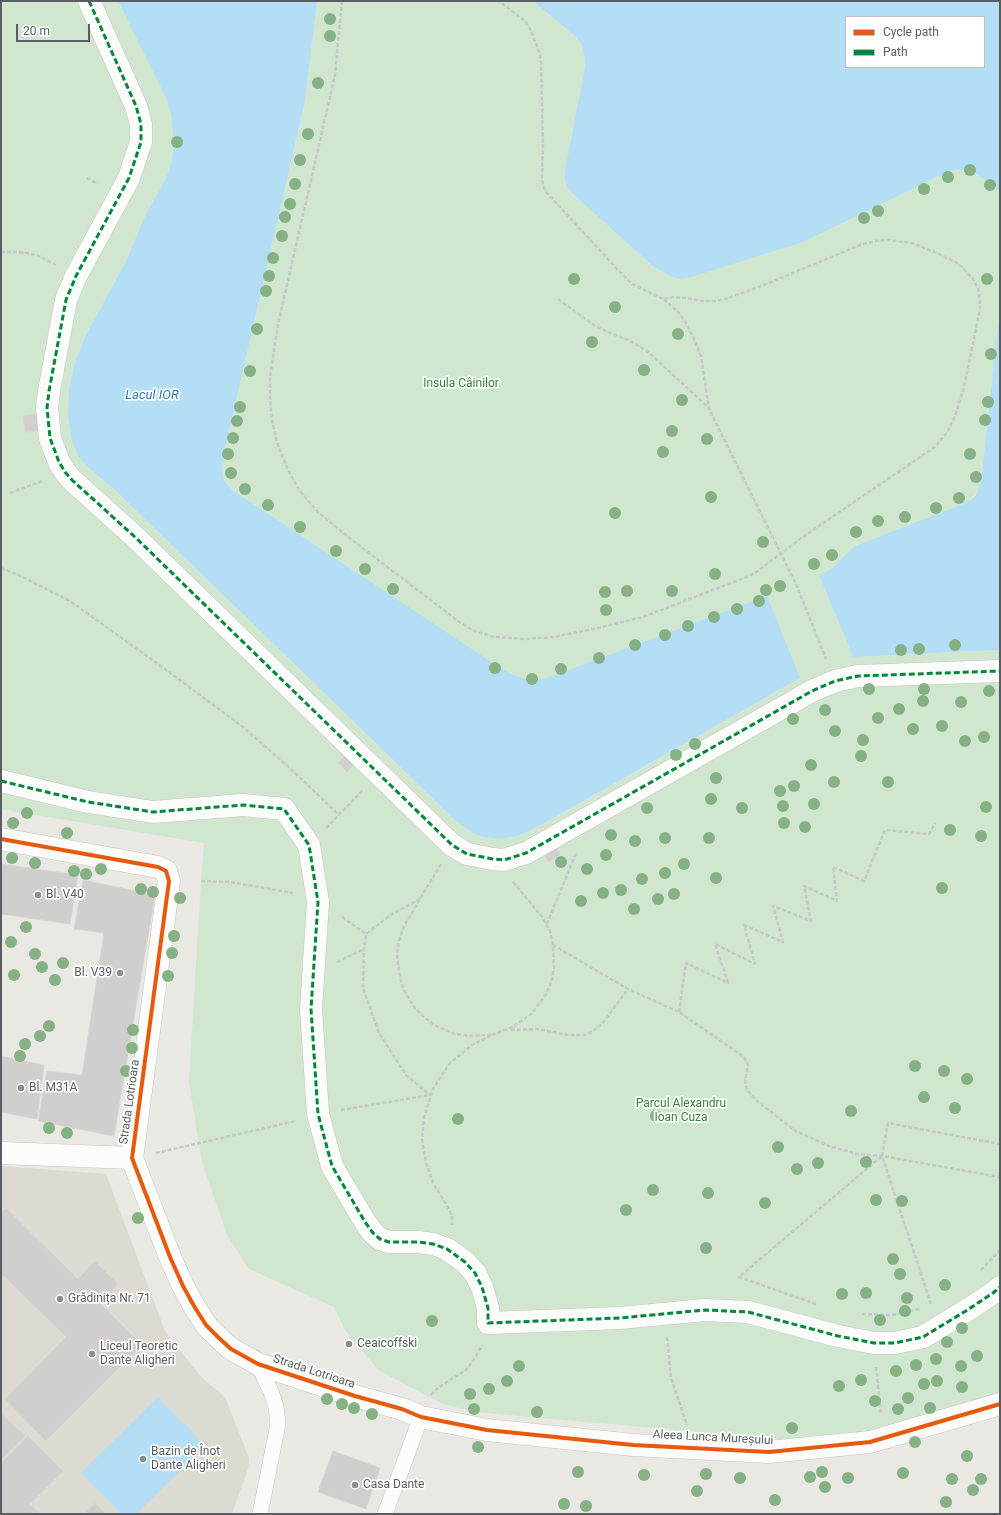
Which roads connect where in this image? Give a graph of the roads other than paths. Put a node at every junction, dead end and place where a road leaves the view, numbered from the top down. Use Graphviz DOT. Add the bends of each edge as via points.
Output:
graph roads {
  1 [pos="89,1"];
  2 [pos="1000,671"];
  3 [pos="1,781"];
  4 [pos="1,839"];
  5 [pos="1,1153"];
  6 [pos="132,1158"];
  7 [pos="1000,1287"];
  8 [pos="258,1364"];
  9 [pos="1000,1404"];
  10 [pos="420,1417"];
  11 [pos="260,1514"];
  12 [pos="385,1514"];
  1 -- 2 [label="street" via="136,106 141,124 141,142 129,178 76,276 66,300 47,408 50,438 58,462 65,472 452,845 467,854 493,859 504,860 526,853 805,695 835,681 858,676"];
  3 -- 7 [label="street" via="88,802 154,812 243,805 284,809 309,845 318,902 311,1009 318,1114 332,1166 373,1232 380,1239 389,1242 425,1243 447,1249 465,1262 479,1280 487,1301 488,1323 620,1318 705,1310 748,1312 838,1336 895,1343 923,1337 969,1310"];
  4 -- 6 [label="street, Strada Lotrioara" via="158,867 166,871 169,881"];
  5 -- 6 [label="street, Strada Lotrioara"];
  6 -- 8 [label="street, Strada Lotrioara" via="183,1286 194,1306 206,1325 231,1349"];
  8 -- 10 [label="street, Strada Lotrioara" via="402,1409"];
  8 -- 11 [label="lane" via="272,1394 278,1424"];
  9 -- 10 [label="street, Aleea Lunca Mureșului" via="870,1442 769,1452 633,1445 487,1430"];
  10 -- 12 [label="lane"];
}
